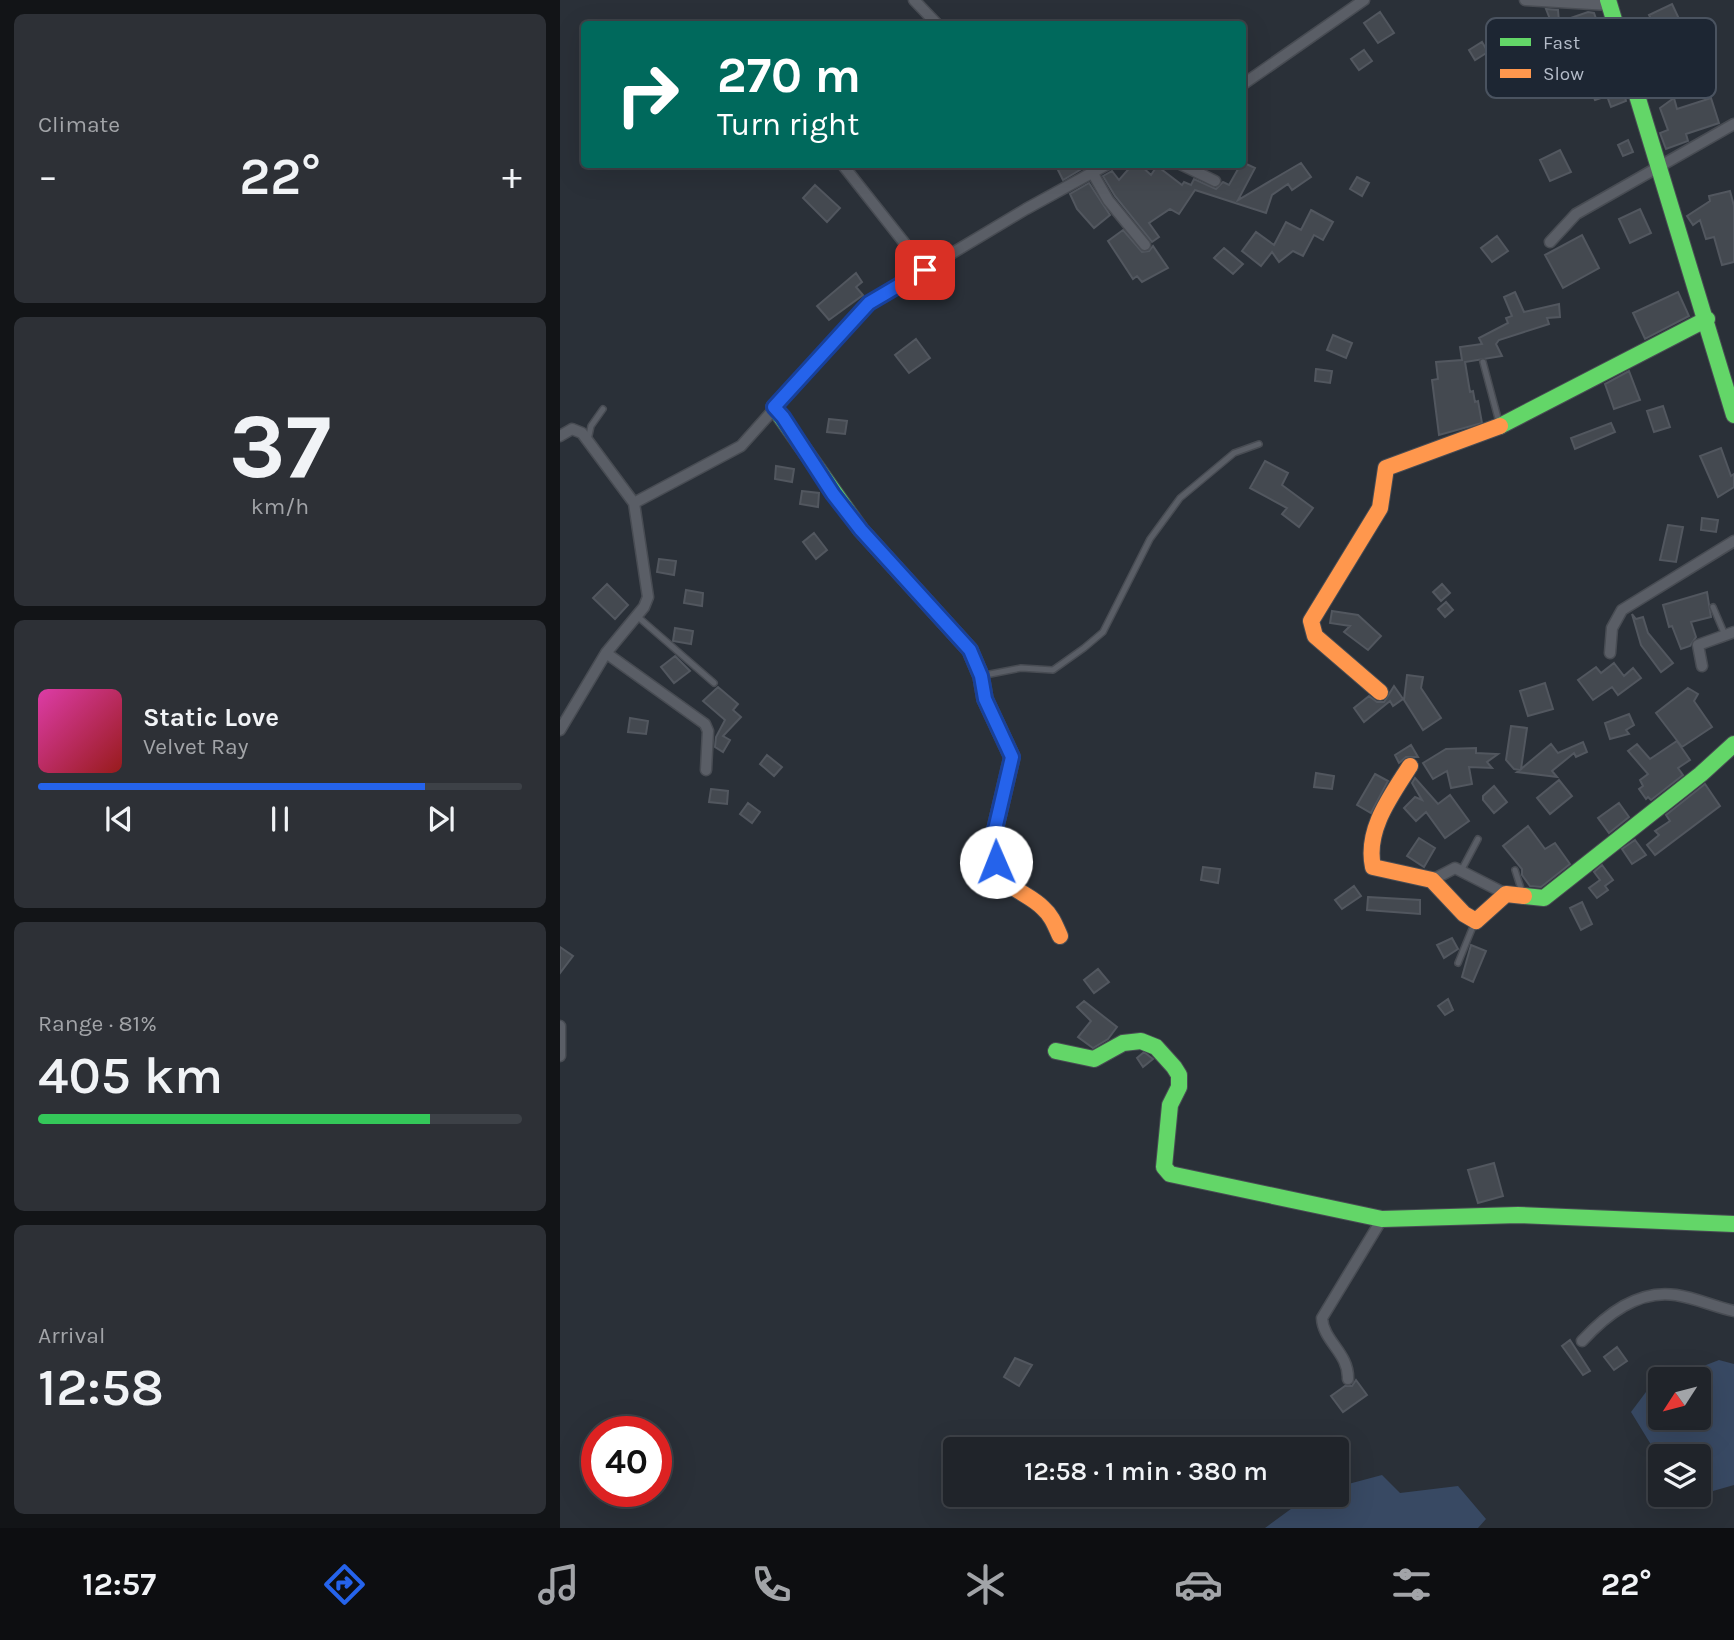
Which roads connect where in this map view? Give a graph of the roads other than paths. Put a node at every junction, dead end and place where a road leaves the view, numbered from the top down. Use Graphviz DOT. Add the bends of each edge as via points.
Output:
graph roads {
  1 [pos="914,0"];
  2 [pos="1364,0"];
  3 [pos="1525,0"];
  4 [pos="1608,3"];
  5 [pos="934,21"];
  6 [pos="1246,82"];
  7 [pos="1638,98"];
  8 [pos="1734,124"];
  9 [pos="1659,164"];
  10 [pos="845,168"];
  11 [pos="1188,168"];
  12 [pos="1093,169"];
  13 [pos="1215,181"];
  14 [pos="1550,242"];
  15 [pos="1145,245"];
  16 [pos="925,270"];
  17 [pos="1707,318"];
  18 [pos="1483,362"];
  19 [pos="1730,388"];
  20 [pos="774,407"];
  21 [pos="603,409"];
  22 [pos="1734,415"];
  23 [pos="1500,425"];
  24 [pos="560,436"];
  25 [pos="588,439"];
  26 [pos="1259,444"];
  27 [pos="634,503"];
  28 [pos="1734,541"];
  29 [pos="1713,607"];
  30 [pos="637,616"];
  31 [pos="1729,634"];
  32 [pos="606,653"];
  33 [pos="1609,653"];
  34 [pos="1702,666"];
  35 [pos="981,676"];
  36 [pos="714,683"];
  37 [pos="1380,692"];
  38 [pos="560,730"];
  39 [pos="1734,744"];
  40 [pos="1409,766"];
  41 [pos="706,770"];
  42 [pos="1478,839"];
  43 [pos="1515,870"];
  44 [pos="1461,871"];
  45 [pos="1432,880"];
  46 [pos="1506,894"];
  47 [pos="1523,895"];
  48 [pos="1476,921"];
  49 [pos="1060,936"];
  50 [pos="1458,963"];
  51 [pos="560,1026"];
  52 [pos="1056,1051"];
  53 [pos="560,1056"];
  54 [pos="1382,1219"];
  55 [pos="1734,1224"];
  56 [pos="1734,1311"];
  57 [pos="1581,1340"];
  58 [pos="1348,1379"];
  1 -- 5 [label="street"];
  2 -- 6 [label="street"];
  3 -- 4 [label="street"];
  7 -- 9 [label="street"];
  8 -- 9 [label="street"];
  9 -- 14 [label="street" via="1576,214"];
  9 -- 17 [label="street"];
  10 -- 16 [label="street"];
  11 -- 13 [label="street"];
  12 -- 15 [label="street" via="1108,200"];
  12 -- 16 [label="street"];
  16 -- 20 [label="street" via="869,303"];
  17 -- 19 [label="street"];
  17 -- 23 [label="street"];
  18 -- 23 [label="lane"];
  19 -- 22 [label="street"];
  20 -- 27 [label="street" via="741,446"];
  20 -- 35 [label="street" via="861,530 970,650"];
  21 -- 25 [label="lane"];
  23 -- 37 [label="street" via="1386,468 1380,508 1311,621 1315,636"];
  24 -- 25 [label="street" via="572,429"];
  25 -- 27 [label="street"];
  26 -- 35 [label="lane" via="1234,453 1180,498 1150,539 1103,632 1084,648 1053,670 1021,668"];
  27 -- 30 [label="street" via="648,597"];
  28 -- 33 [label="street" via="1622,610 1612,628"];
  29 -- 31 [label="lane"];
  30 -- 32 [label="street"];
  30 -- 36 [label="lane"];
  31 -- 34 [label="street" via="1697,648"];
  32 -- 38 [label="street"];
  32 -- 41 [label="street" via="705,724"];
  35 -- 49 [label="street" via="985,699 1012,757 993,838 996,862 1001,878 1042,906"];
  39 -- 47 [label="street" via="1544,898"];
  40 -- 45 [label="street" via="1376,826 1370,860 1378,870"];
  42 -- 44 [label="lane"];
  43 -- 47 [label="lane"];
  44 -- 45 [label="street" via="1451,869"];
  44 -- 46 [label="street"];
  45 -- 48 [label="street"];
  46 -- 47 [label="street"];
  46 -- 48 [label="street"];
  48 -- 50 [label="lane"];
  51 -- 53 [label="street"];
  52 -- 54 [label="street" via="1094,1059 1125,1041 1147,1041 1157,1047 1179,1075 1164,1167 1170,1174"];
  54 -- 55 [label="street" via="1518,1215"];
  54 -- 58 [label="street" via="1322,1318 1324,1330 1346,1361"];
  56 -- 57 [label="street" via="1678,1295 1655,1296 1626,1304"];
}
